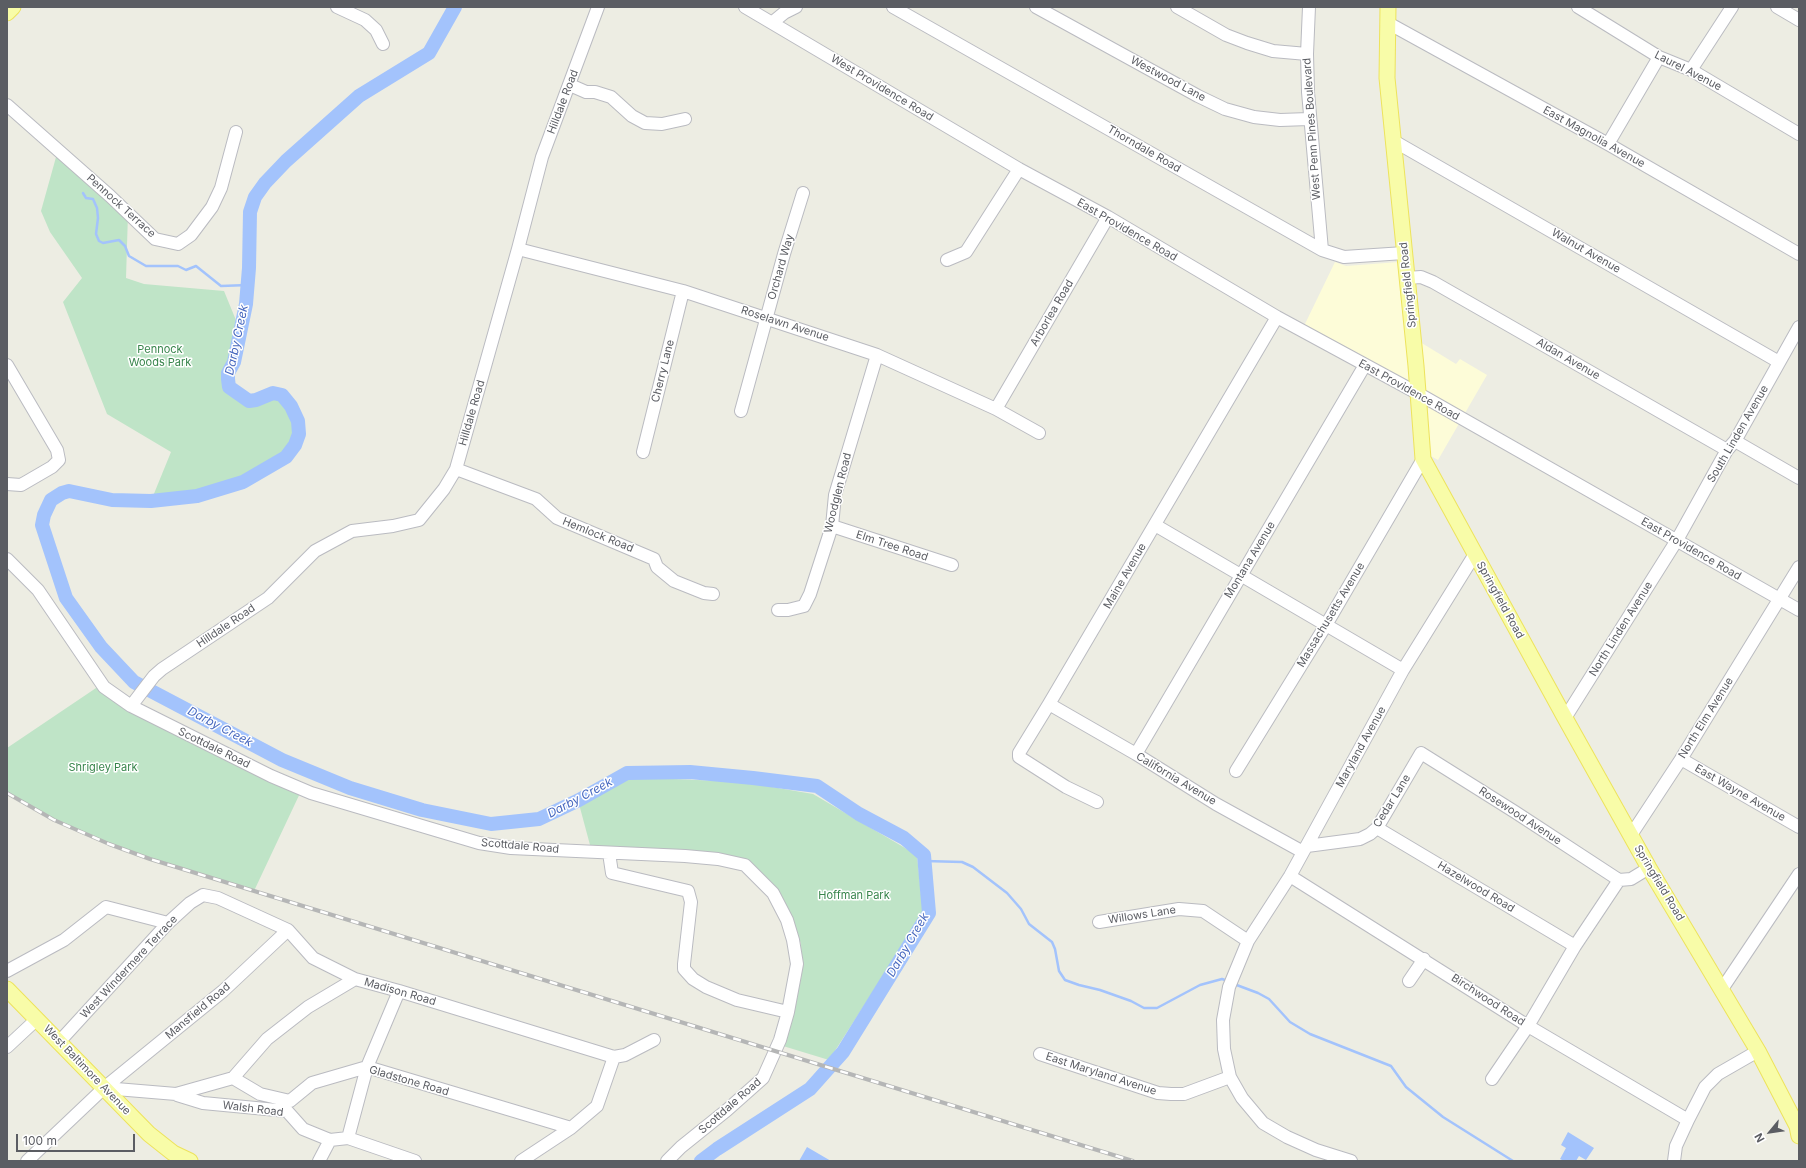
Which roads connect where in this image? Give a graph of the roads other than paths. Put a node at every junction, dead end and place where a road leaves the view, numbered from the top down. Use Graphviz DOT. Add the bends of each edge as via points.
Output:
graph roads {
  1 [pos="13,7"];
  2 [pos="337,7"];
  3 [pos="598,7"];
  4 [pos="745,7"];
  5 [pos="796,7"];
  6 [pos="893,7"];
  7 [pos="1036,7"];
  8 [pos="1177,7"];
  9 [pos="1309,7"];
  10 [pos="1388,7"];
  11 [pos="1578,7"];
  12 [pos="1732,7"];
  13 [pos="1777,7"];
  14 [pos="7,13"];
  15 [pos="1799,20"];
  16 [pos="772,22"];
  17 [pos="1388,23"];
  18 [pos="383,44"];
  19 [pos="1307,54"];
  20 [pos="1659,57"];
  21 [pos="1691,70"];
  22 [pos="570,84"];
  23 [pos="7,105"];
  24 [pos="684,119"];
  25 [pos="1309,120"];
  26 [pos="236,132"];
  27 [pos="1799,134"];
  28 [pos="1392,140"];
  29 [pos="1608,144"];
  30 [pos="1019,169"];
  31 [pos="803,193"];
  32 [pos="1108,217"];
  33 [pos="518,249"];
  34 [pos="1322,250"];
  35 [pos="1404,253"];
  36 [pos="1799,254"];
  37 [pos="947,260"];
  38 [pos="1407,278"];
  39 [pos="683,291"];
  40 [pos="1277,317"];
  41 [pos="767,318"];
  42 [pos="1799,327"];
  43 [pos="1794,347"];
  44 [pos="877,355"];
  45 [pos="1779,362"];
  46 [pos="7,365"];
  47 [pos="1365,365"];
  48 [pos="1419,394"];
  49 [pos="996,409"];
  50 [pos="741,411"];
  51 [pos="1039,433"];
  52 [pos="1731,445"];
  53 [pos="643,452"];
  54 [pos="1423,459"];
  55 [pos="456,469"];
  56 [pos="1799,478"];
  57 [pos="7,484"];
  58 [pos="1155,525"];
  59 [pos="832,526"];
  60 [pos="1677,540"];
  61 [pos="1475,554"];
  62 [pos="7,558"];
  63 [pos="952,565"];
  64 [pos="1799,567"];
  65 [pos="1241,574"];
  66 [pos="713,594"];
  67 [pos="1780,599"];
  68 [pos="778,610"];
  69 [pos="1799,610"];
  70 [pos="1326,625"];
  71 [pos="1403,670"];
  72 [pos="133,704"];
  73 [pos="1049,704"];
  74 [pos="1565,718"];
  75 [pos="1421,753"];
  76 [pos="1136,754"];
  77 [pos="1681,759"];
  78 [pos="1236,770"];
  79 [pos="1097,802"];
  80 [pos="1799,827"];
  81 [pos="1377,828"];
  82 [pos="1631,835"];
  83 [pos="1305,849"];
  84 [pos="610,852"];
  85 [pos="1649,868"];
  86 [pos="1799,874"];
  87 [pos="1290,876"];
  88 [pos="1619,880"];
  89 [pos="203,895"];
  90 [pos="1099,922"];
  91 [pos="168,923"];
  92 [pos="288,930"];
  93 [pos="1248,941"];
  94 [pos="1575,946"];
  95 [pos="1424,959"];
  96 [pos="7,971"];
  97 [pos="355,979"];
  98 [pos="1409,981"];
  99 [pos="7,989"];
  100 [pos="1722,989"];
  101 [pos="399,991"];
  102 [pos="788,1012"];
  103 [pos="37,1019"];
  104 [pos="1528,1026"];
  105 [pos="654,1040"];
  106 [pos="59,1042"];
  107 [pos="7,1047"];
  108 [pos="1758,1051"];
  109 [pos="1040,1054"];
  110 [pos="614,1057"];
  111 [pos="367,1068"];
  112 [pos="1230,1077"];
  113 [pos="233,1078"];
  114 [pos="1492,1079"];
  115 [pos="104,1088"];
  116 [pos="176,1094"];
  117 [pos="289,1106"];
  118 [pos="1688,1120"];
  119 [pos="571,1128"];
  120 [pos="1799,1136"];
  121 [pos="348,1138"];
  122 [pos="330,1140"];
  123 [pos="27,1161"];
  124 [pos="190,1161"];
  125 [pos="319,1161"];
  126 [pos="415,1161"];
  127 [pos="521,1161"];
  128 [pos="667,1161"];
  129 [pos="1351,1161"];
  130 [pos="1674,1161"];
  1 -- 14 [label="main road"];
  2 -- 18 [label="street" via="365,20 376,30"];
  3 -- 22 [label="street, Hilldale Road"];
  4 -- 16 [label="street, West Providence Road"];
  5 -- 16 [label="street"];
  6 -- 34 [label="street, Thorndale Road"];
  7 -- 25 [label="street, Westwood Lane" via="1225,109 1254,117"];
  8 -- 19 [label="street" via="1247,43 1273,51"];
  9 -- 19 [label="street, West Penn Pines Boulevard"];
  10 -- 17 [label="main road, Springfield Road"];
  11 -- 20 [label="street, Laurel Avenue"];
  12 -- 21 [label="street"];
  13 -- 15 [label="street"];
  16 -- 30 [label="street, West Providence Road"];
  17 -- 28 [label="main road, Springfield Road" via="1386,72"];
  17 -- 29 [label="street, East Magnolia Avenue"];
  19 -- 25 [label="street, West Penn Pines Boulevard"];
  20 -- 21 [label="street, Laurel Avenue"];
  20 -- 29 [label="street"];
  21 -- 27 [label="street, Laurel Avenue"];
  22 -- 24 [label="street" via="586,92 611,97 632,116 645,123 662,124"];
  22 -- 33 [label="street, Hilldale Road" via="542,157"];
  23 -- 26 [label="street, Pennock Terrace" via="155,239 178,244 191,235 212,207 221,188"];
  25 -- 34 [label="street, West Penn Pines Boulevard"];
  28 -- 35 [label="main road, Springfield Road"];
  28 -- 45 [label="street, Walnut Avenue"];
  29 -- 36 [label="street, East Magnolia Avenue"];
  30 -- 32 [label="street, East Providence Road"];
  30 -- 37 [label="street" via="966,252"];
  31 -- 41 [label="street, Orchard Way"];
  32 -- 40 [label="street, East Providence Road"];
  32 -- 49 [label="street, Arborlea Road"];
  33 -- 39 [label="street, Roselawn Avenue"];
  33 -- 55 [label="street, Hilldale Road"];
  34 -- 35 [label="street, Thorndale Road" via="1344,257"];
  35 -- 38 [label="main road, Springfield Road"];
  38 -- 48 [label="main road, Springfield Road"];
  38 -- 52 [label="street, Aldan Avenue" via="1421,277 1433,282"];
  39 -- 41 [label="street, Roselawn Avenue"];
  39 -- 53 [label="street, Cherry Lane"];
  40 -- 47 [label="street, East Providence Road"];
  40 -- 58 [label="street, Maine Avenue"];
  41 -- 44 [label="street, Roselawn Avenue"];
  41 -- 50 [label="street, Orchard Way"];
  42 -- 43 [label="street, South Linden Avenue"];
  43 -- 45 [label="street, South Linden Avenue"];
  44 -- 49 [label="street, Roselawn Avenue"];
  44 -- 59 [label="street, Woodglen Road" via="836,495"];
  45 -- 52 [label="street, South Linden Avenue"];
  46 -- 57 [label="street" via="57,450 59,460 52,467 21,485"];
  47 -- 48 [label="street, East Providence Road"];
  47 -- 65 [label="street, Montana Avenue"];
  48 -- 54 [label="main road, Springfield Road"];
  48 -- 60 [label="street, East Providence Road"];
  49 -- 51 [label="street, Roselawn Avenue"];
  52 -- 56 [label="street, Aldan Avenue"];
  52 -- 60 [label="street, South Linden Avenue"];
  54 -- 61 [label="main road, Springfield Road"];
  54 -- 70 [label="street, Massachusetts Avenue"];
  55 -- 66 [label="street, Hemlock Road" via="536,499 557,518 654,559 657,567 674,581"];
  55 -- 72 [label="street, Hilldale Road" via="444,489 419,520 352,531 315,551 268,598 162,669"];
  58 -- 65 [label="street"];
  58 -- 73 [label="street, Maine Avenue"];
  59 -- 63 [label="street, Elm Tree Road"];
  59 -- 68 [label="street, Woodglen Road" via="804,606"];
  60 -- 67 [label="street, East Providence Road"];
  60 -- 74 [label="street, North Linden Avenue"];
  61 -- 71 [label="street, Maryland Avenue"];
  61 -- 74 [label="main road, Springfield Road"];
  62 -- 72 [label="street, Scottdale Road" via="38,590 104,687"];
  64 -- 67 [label="street, North Elm Avenue"];
  65 -- 70 [label="street"];
  65 -- 76 [label="street, Montana Avenue"];
  67 -- 69 [label="street, East Providence Road"];
  67 -- 77 [label="street, North Elm Avenue"];
  70 -- 71 [label="street"];
  70 -- 78 [label="street, Massachusetts Avenue"];
  71 -- 83 [label="street, Maryland Avenue"];
  72 -- 84 [label="street, Scottdale Road" via="250,766 311,792 479,843 511,848"];
  73 -- 76 [label="street, California Avenue"];
  73 -- 79 [label="street, Maine Avenue" via="1019,757 1066,787"];
  74 -- 82 [label="main road, Springfield Road"];
  75 -- 81 [label="street, Cedar Lane"];
  75 -- 88 [label="street, Rosewood Avenue"];
  76 -- 83 [label="street, California Avenue" via="1216,804"];
  77 -- 80 [label="street, East Wayne Avenue"];
  77 -- 82 [label="street, North Elm Avenue"];
  81 -- 83 [label="street, Cedar Lane" via="1360,839"];
  81 -- 94 [label="street, Hazelwood Road"];
  82 -- 85 [label="main road, Springfield Road"];
  83 -- 87 [label="street, Maryland Avenue"];
  84 -- 102 [label="street" via="612,873 688,890 691,902 684,969 693,979 737,1000"];
  84 -- 102 [label="street, Scottdale Road" via="718,859 744,864 773,893 787,920 793,940 797,964"];
  85 -- 88 [label="street" via="1631,879"];
  85 -- 100 [label="main road, Springfield Road"];
  86 -- 100 [label="street"];
  87 -- 93 [label="street, Maryland Avenue"];
  87 -- 95 [label="street, Birchwood Road"];
  88 -- 94 [label="street"];
  89 -- 91 [label="street, West Windermere Terrace"];
  89 -- 92 [label="street, Madison Road" via="218,898"];
  90 -- 93 [label="street, Willows Lane" via="1179,909 1203,911"];
  91 -- 96 [label="street" via="106,907 64,940"];
  91 -- 106 [label="street, West Windermere Terrace"];
  92 -- 97 [label="street, Madison Road" via="313,958"];
  92 -- 115 [label="street, Mansfield Road" via="223,991"];
  93 -- 112 [label="street, Maryland Avenue" via="1229,987 1223,1020 1224,1049"];
  94 -- 104 [label="street"];
  95 -- 98 [label="street"];
  95 -- 104 [label="street, Birchwood Road"];
  97 -- 101 [label="street, Madison Road"];
  97 -- 113 [label="street" via="308,1007 267,1039"];
  99 -- 103 [label="main road, West Baltimore Avenue"];
  100 -- 108 [label="main road, Springfield Road"];
  101 -- 110 [label="street, Madison Road"];
  101 -- 111 [label="street"];
  102 -- 128 [label="street, Scottdale Road" via="780,1040 762,1078"];
  103 -- 106 [label="main road, West Baltimore Avenue"];
  103 -- 107 [label="street"];
  104 -- 114 [label="street"];
  104 -- 118 [label="street, Birchwood Road"];
  105 -- 110 [label="street" via="624,1055"];
  106 -- 115 [label="main road, West Baltimore Avenue"];
  108 -- 118 [label="street" via="1718,1074 1705,1087"];
  108 -- 120 [label="main road, Springfield Road" via="1797,1126"];
  109 -- 112 [label="street, East Maryland Avenue" via="1158,1093 1184,1094"];
  110 -- 119 [label="street" via="597,1106"];
  111 -- 117 [label="street, Gladstone Road" via="312,1083"];
  111 -- 119 [label="street, Gladstone Road"];
  111 -- 121 [label="street"];
  112 -- 129 [label="street, Maryland Avenue" via="1242,1098 1263,1123 1316,1150"];
  113 -- 116 [label="street"];
  113 -- 117 [label="street" via="260,1094"];
  115 -- 116 [label="street"];
  115 -- 123 [label="street, Mansfield Road"];
  115 -- 124 [label="main road, West Baltimore Avenue" via="149,1134 173,1153"];
  116 -- 117 [label="street, Walsh Road" via="203,1103"];
  117 -- 122 [label="street, Walsh Road" via="304,1129"];
  118 -- 130 [label="street" via="1676,1146"];
  119 -- 127 [label="street"];
  121 -- 122 [label="street, Walsh Road"];
  121 -- 126 [label="street, Walsh Road"];
  122 -- 125 [label="street"];
}
